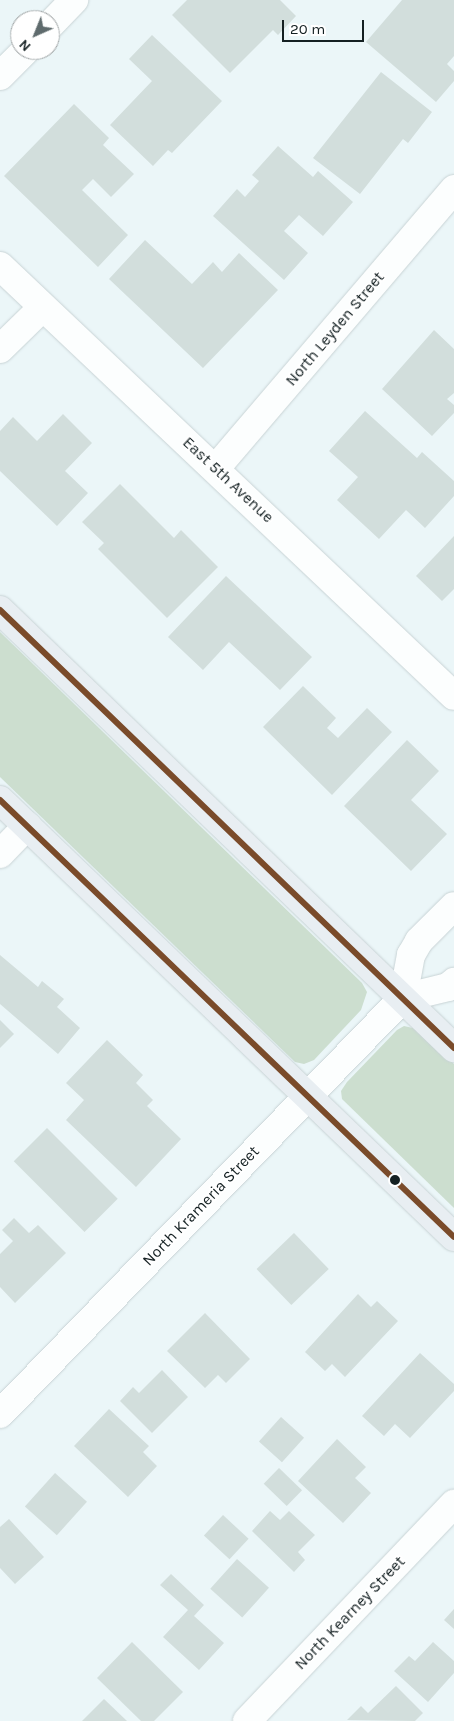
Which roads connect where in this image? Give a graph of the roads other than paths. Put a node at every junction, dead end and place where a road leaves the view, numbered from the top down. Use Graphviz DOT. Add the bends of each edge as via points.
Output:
graph roads {
  1 [pos="74,0"];
  2 [pos="60,15"];
  3 [pos="16,60"];
  4 [pos="0,76"];
  5 [pos="454,189"];
  6 [pos="0,266"];
  7 [pos="42,308"];
  8 [pos="0,349"];
  9 [pos="216,468"];
  10 [pos="0,610"];
  11 [pos="454,696"];
  12 [pos="0,800"];
  13 [pos="27,826"];
  14 [pos="0,854"];
  15 [pos="454,906"];
  16 [pos="454,982"];
  17 [pos="403,998"];
  18 [pos="454,1048"];
  19 [pos="307,1096"];
  20 [pos="454,1238"];
  21 [pos="0,1414"];
  22 [pos="454,1504"];
  23 [pos="247,1721"];
  1 -- 2 [label="street"];
  3 -- 4 [label="street"];
  5 -- 9 [label="street, North Leyden Street"];
  6 -- 7 [label="street, East 5th Avenue"];
  7 -- 8 [label="street"];
  7 -- 9 [label="street, East 5th Avenue"];
  9 -- 11 [label="street, East 5th Avenue"];
  10 -- 17 [label="main road"];
  12 -- 13 [label="main road"];
  13 -- 14 [label="street"];
  13 -- 19 [label="main road"];
  15 -- 17 [label="street" via="419,941 411,955"];
  16 -- 17 [label="street" via="448,987"];
  17 -- 18 [label="main road"];
  17 -- 19 [label="street, North Krameria Street"];
  19 -- 20 [label="main road"];
  19 -- 21 [label="street, North Krameria Street"];
  22 -- 23 [label="street, North Kearney Street"];
}
